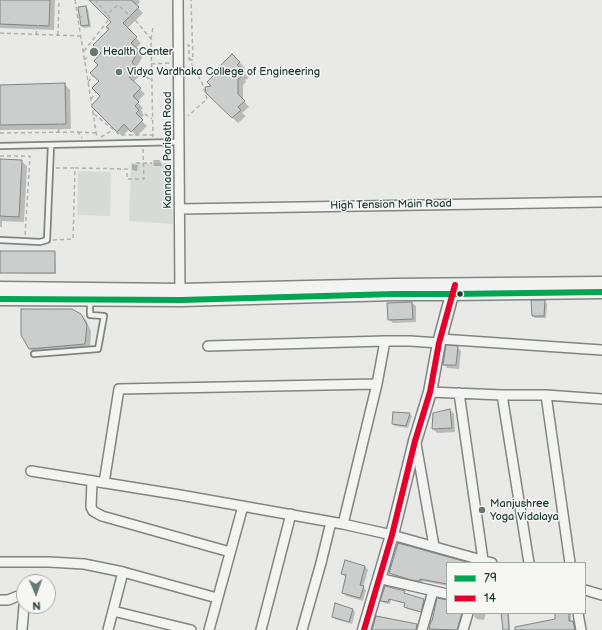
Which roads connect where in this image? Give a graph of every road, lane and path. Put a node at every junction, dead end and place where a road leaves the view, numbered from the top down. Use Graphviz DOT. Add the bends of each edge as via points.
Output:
graph roads {
  1 [pos="59,0"];
  2 [pos="75,0"];
  3 [pos="95,0"];
  4 [pos="178,0"];
  5 [pos="190,0"];
  6 [pos="125,6"];
  7 [pos="123,9"];
  8 [pos="107,14"];
  9 [pos="83,16"];
  10 [pos="78,18"];
  11 [pos="38,25"];
  12 [pos="154,27"];
  13 [pos="0,33"];
  14 [pos="36,35"];
  15 [pos="58,35"];
  16 [pos="81,36"];
  17 [pos="151,39"];
  18 [pos="185,50"];
  19 [pos="83,52"];
  20 [pos="94,52"];
  21 [pos="189,59"];
  22 [pos="84,60"];
  23 [pos="179,62"];
  24 [pos="151,64"];
  25 [pos="140,74"];
  26 [pos="93,76"];
  27 [pos="152,80"];
  28 [pos="88,82"];
  29 [pos="96,92"];
  30 [pos="91,98"];
  31 [pos="140,110"];
  32 [pos="93,113"];
  33 [pos="152,119"];
  34 [pos="61,124"];
  35 [pos="179,124"];
  36 [pos="3,125"];
  37 [pos="0,130"];
  38 [pos="113,130"];
  39 [pos="58,132"];
  40 [pos="78,132"];
  41 [pos="0,133"];
  42 [pos="96,133"];
  43 [pos="153,135"];
  44 [pos="180,142"];
  45 [pos="143,143"];
  46 [pos="153,143"];
  47 [pos="87,144"];
  48 [pos="51,145"];
  49 [pos="0,146"];
  50 [pos="0,156"];
  51 [pos="136,163"];
  52 [pos="144,163"];
  53 [pos="152,163"];
  54 [pos="50,168"];
  55 [pos="75,168"];
  56 [pos="602,202"];
  57 [pos="180,208"];
  58 [pos="0,240"];
  59 [pos="47,240"];
  60 [pos="25,242"];
  61 [pos="602,283"];
  62 [pos="0,288"];
  63 [pos="454,290"];
  64 [pos="602,292"];
  65 [pos="180,295"];
  66 [pos="0,299"];
  67 [pos="90,300"];
  68 [pos="385,340"];
  69 [pos="440,341"];
  70 [pos="208,346"];
  71 [pos="602,350"];
  72 [pos="34,354"];
  73 [pos="377,384"];
  74 [pos="430,392"];
  75 [pos="459,393"];
  76 [pos="546,395"];
  77 [pos="502,396"];
  78 [pos="602,398"];
  79 [pos="415,441"];
  80 [pos="31,471"];
  81 [pos="92,481"];
  82 [pos="104,483"];
  83 [pos="243,506"];
  84 [pos="291,514"];
  85 [pos="331,522"];
  86 [pos="343,524"];
  87 [pos="392,535"];
  88 [pos="434,546"];
  89 [pos="230,552"];
  90 [pos="483,560"];
  91 [pos="0,562"];
  92 [pos="489,562"];
  93 [pos="528,562"];
  94 [pos="570,562"];
  95 [pos="123,572"];
  96 [pos="378,578"];
  97 [pos="586,590"];
  98 [pos="433,591"];
  99 [pos="446,594"];
  100 [pos="602,595"];
  101 [pos="16,597"];
  102 [pos="217,598"];
  103 [pos="0,600"];
  104 [pos="113,611"];
  105 [pos="23,614"];
  106 [pos="468,614"];
  107 [pos="578,614"];
  108 [pos="22,630"];
  109 [pos="108,630"];
  110 [pos="191,630"];
  111 [pos="208,630"];
  112 [pos="261,630"];
  113 [pos="302,630"];
  114 [pos="364,630"];
  115 [pos="422,630"];
  116 [pos="463,630"];
  117 [pos="581,630"];
  1 -- 15 [label="path"];
  2 -- 10 [label="path"];
  3 -- 8 [label="path"];
  4 -- 23 [label="street, Kannada Parisath Road"];
  5 -- 21 [label="path" via="193,60"];
  6 -- 7 [label="path"];
  8 -- 17 [label="path" via="118,5"];
  8 -- 19 [label="path" via="110,18"];
  9 -- 10 [label="path"];
  10 -- 16 [label="path"];
  11 -- 14 [label="path"];
  12 -- 17 [label="path"];
  13 -- 14 [label="path"];
  14 -- 15 [label="path"];
  15 -- 16 [label="path"];
  16 -- 19 [label="path"];
  17 -- 24 [label="path"];
  18 -- 21 [label="path" via="185,45 189,44"];
  19 -- 22 [label="path"];
  20 -- 22 [label="path"];
  21 -- 35 [label="path" via="202,83 207,99"];
  22 -- 28 [label="path"];
  23 -- 24 [label="path"];
  23 -- 35 [label="street, Kannada Parisath Road"];
  24 -- 27 [label="path"];
  25 -- 27 [label="path"];
  26 -- 28 [label="path"];
  27 -- 33 [label="path"];
  28 -- 30 [label="path"];
  29 -- 30 [label="path"];
  30 -- 32 [label="path"];
  31 -- 33 [label="path"];
  32 -- 38 [label="path"];
  32 -- 42 [label="path"];
  33 -- 43 [label="path"];
  34 -- 39 [label="path"];
  35 -- 44 [label="street, Kannada Parisath Road"];
  36 -- 37 [label="path"];
  38 -- 42 [label="path" via="98,139"];
  38 -- 43 [label="path" via="120,135"];
  39 -- 40 [label="path"];
  39 -- 41 [label="path"];
  40 -- 42 [label="path"];
  40 -- 47 [label="path"];
  43 -- 46 [label="path"];
  44 -- 46 [label="lane"];
  44 -- 57 [label="street, Kannada Parisath Road"];
  45 -- 46 [label="lane"];
  45 -- 47 [label="lane"];
  45 -- 52 [label="path"];
  47 -- 48 [label="lane"];
  48 -- 49 [label="lane"];
  48 -- 54 [label="lane"];
  50 -- 60 [label="path" via="30,156"];
  51 -- 52 [label="path"];
  52 -- 53 [label="path"];
  52 -- 55 [label="path" via="144,179 127,179 127,169"];
  54 -- 55 [label="path"];
  54 -- 59 [label="lane"];
  55 -- 59 [label="path" via="73,239"];
  56 -- 57 [label="street, High Tension Main Road"];
  57 -- 65 [label="street, Kannada Parisath Road"];
  58 -- 60 [label="lane"];
  59 -- 60 [label="lane"];
  61 -- 63 [label="main road"];
  62 -- 65 [label="main road"];
  63 -- 64 [label="main road"];
  63 -- 65 [label="main road" via="394,294"];
  63 -- 69 [label="main road"];
  65 -- 67 [label="main road"];
  66 -- 67 [label="main road"];
  67 -- 72 [label="lane" via="90,315 104,316 98,349"];
  68 -- 69 [label="street"];
  68 -- 70 [label="street"];
  68 -- 73 [label="street"];
  69 -- 71 [label="street"];
  69 -- 74 [label="main road"];
  73 -- 82 [label="street" via="119,389"];
  73 -- 86 [label="street"];
  74 -- 75 [label="street"];
  74 -- 79 [label="main road"];
  75 -- 77 [label="street"];
  75 -- 90 [label="street"];
  76 -- 77 [label="street"];
  76 -- 78 [label="street"];
  76 -- 94 [label="street"];
  77 -- 93 [label="street"];
  79 -- 87 [label="main road"];
  79 -- 88 [label="street"];
  80 -- 81 [label="street"];
  81 -- 82 [label="street"];
  81 -- 89 [label="street" via="91,507 102,516"];
  82 -- 83 [label="street"];
  83 -- 84 [label="street"];
  83 -- 89 [label="street"];
  84 -- 85 [label="street"];
  84 -- 112 [label="street"];
  85 -- 86 [label="street"];
  85 -- 113 [label="street"];
  86 -- 87 [label="street"];
  87 -- 88 [label="street"];
  87 -- 96 [label="main road"];
  88 -- 90 [label="street"];
  89 -- 102 [label="street"];
  90 -- 92 [label="street"];
  91 -- 95 [label="street" via="84,564"];
  95 -- 102 [label="street"];
  95 -- 104 [label="street"];
  96 -- 98 [label="street"];
  96 -- 114 [label="main road"];
  97 -- 100 [label="street"];
  98 -- 99 [label="street"];
  98 -- 115 [label="street"];
  101 -- 103 [label="street"];
  102 -- 111 [label="street"];
  104 -- 109 [label="street"];
  104 -- 110 [label="street"];
  105 -- 108 [label="street"];
  106 -- 116 [label="street"];
  107 -- 117 [label="street"];
}
